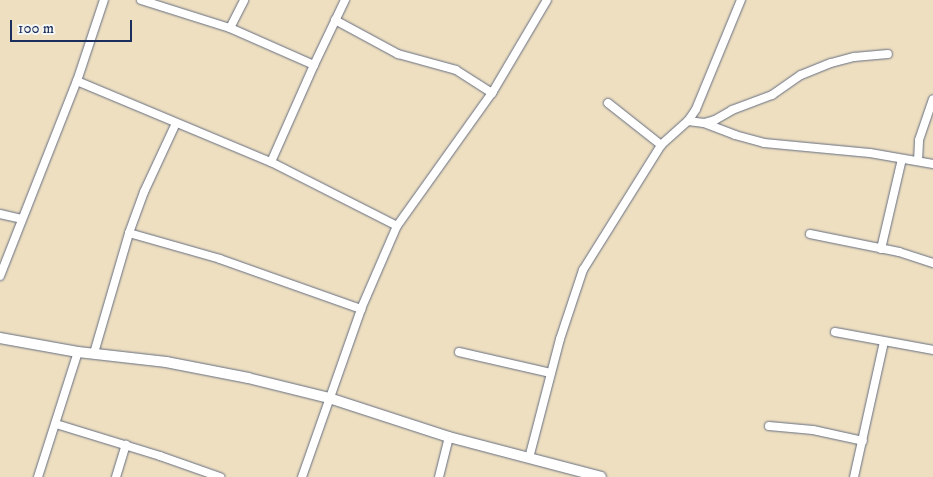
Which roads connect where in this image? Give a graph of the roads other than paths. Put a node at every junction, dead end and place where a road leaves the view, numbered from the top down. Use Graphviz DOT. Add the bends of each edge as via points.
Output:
graph roads {
  1 [pos="104,0"];
  2 [pos="141,0"];
  3 [pos="244,0"];
  4 [pos="345,0"];
  5 [pos="547,0"];
  6 [pos="741,0"];
  7 [pos="335,20"];
  8 [pos="230,28"];
  9 [pos="888,54"];
  10 [pos="314,65"];
  11 [pos="77,81"];
  12 [pos="492,93"];
  13 [pos="933,99"];
  14 [pos="608,103"];
  15 [pos="688,121"];
  16 [pos="176,123"];
  17 [pos="704,123"];
  18 [pos="661,145"];
  19 [pos="902,159"];
  20 [pos="918,161"];
  21 [pos="271,162"];
  22 [pos="933,164"];
  23 [pos="0,214"];
  24 [pos="21,219"];
  25 [pos="398,226"];
  26 [pos="129,233"];
  27 [pos="810,234"];
  28 [pos="881,249"];
  29 [pos="933,263"];
  30 [pos="0,276"];
  31 [pos="361,309"];
  32 [pos="835,332"];
  33 [pos="0,338"];
  34 [pos="884,342"];
  35 [pos="933,350"];
  36 [pos="78,352"];
  37 [pos="459,352"];
  38 [pos="94,353"];
  39 [pos="551,373"];
  40 [pos="329,398"];
  41 [pos="56,424"];
  42 [pos="770,426"];
  43 [pos="450,437"];
  44 [pos="863,441"];
  45 [pos="126,445"];
  46 [pos="529,458"];
  47 [pos="590,476"];
  48 [pos="38,477"];
  49 [pos="116,477"];
  50 [pos="220,477"];
  51 [pos="302,477"];
  52 [pos="439,477"];
  53 [pos="602,477"];
  54 [pos="854,477"];
  1 -- 11 [label="street"];
  2 -- 8 [label="street"];
  3 -- 8 [label="street"];
  4 -- 7 [label="street"];
  5 -- 12 [label="street"];
  6 -- 15 [label="street" via="702,97"];
  7 -- 10 [label="street"];
  7 -- 12 [label="street" via="398,54 456,70"];
  8 -- 10 [label="street"];
  9 -- 17 [label="street" via="854,57 814,69 772,95"];
  10 -- 21 [label="street"];
  11 -- 16 [label="street"];
  11 -- 24 [label="street"];
  12 -- 25 [label="street"];
  13 -- 20 [label="street" via="919,140"];
  14 -- 18 [label="street"];
  15 -- 17 [label="street"];
  15 -- 18 [label="street"];
  16 -- 21 [label="street"];
  16 -- 26 [label="street"];
  17 -- 19 [label="street" via="764,143 832,148"];
  18 -- 39 [label="street" via="583,270"];
  19 -- 20 [label="street"];
  19 -- 28 [label="street"];
  20 -- 22 [label="street"];
  21 -- 25 [label="street"];
  23 -- 24 [label="street"];
  24 -- 30 [label="street"];
  25 -- 31 [label="street"];
  26 -- 31 [label="street" via="220,259"];
  26 -- 38 [label="street"];
  27 -- 28 [label="street"];
  28 -- 29 [label="street"];
  31 -- 40 [label="street"];
  32 -- 34 [label="street"];
  33 -- 36 [label="street"];
  34 -- 35 [label="street"];
  34 -- 44 [label="street"];
  36 -- 38 [label="street"];
  36 -- 41 [label="street"];
  37 -- 39 [label="street"];
  38 -- 40 [label="street" via="166,362"];
  39 -- 46 [label="street"];
  40 -- 43 [label="street"];
  40 -- 51 [label="street"];
  41 -- 45 [label="street"];
  41 -- 48 [label="street"];
  42 -- 44 [label="street" via="814,430"];
  43 -- 46 [label="street"];
  43 -- 52 [label="street"];
  44 -- 54 [label="street"];
  45 -- 49 [label="street"];
  45 -- 50 [label="street"];
  46 -- 47 [label="street"];
  47 -- 53 [label="street"];
}
